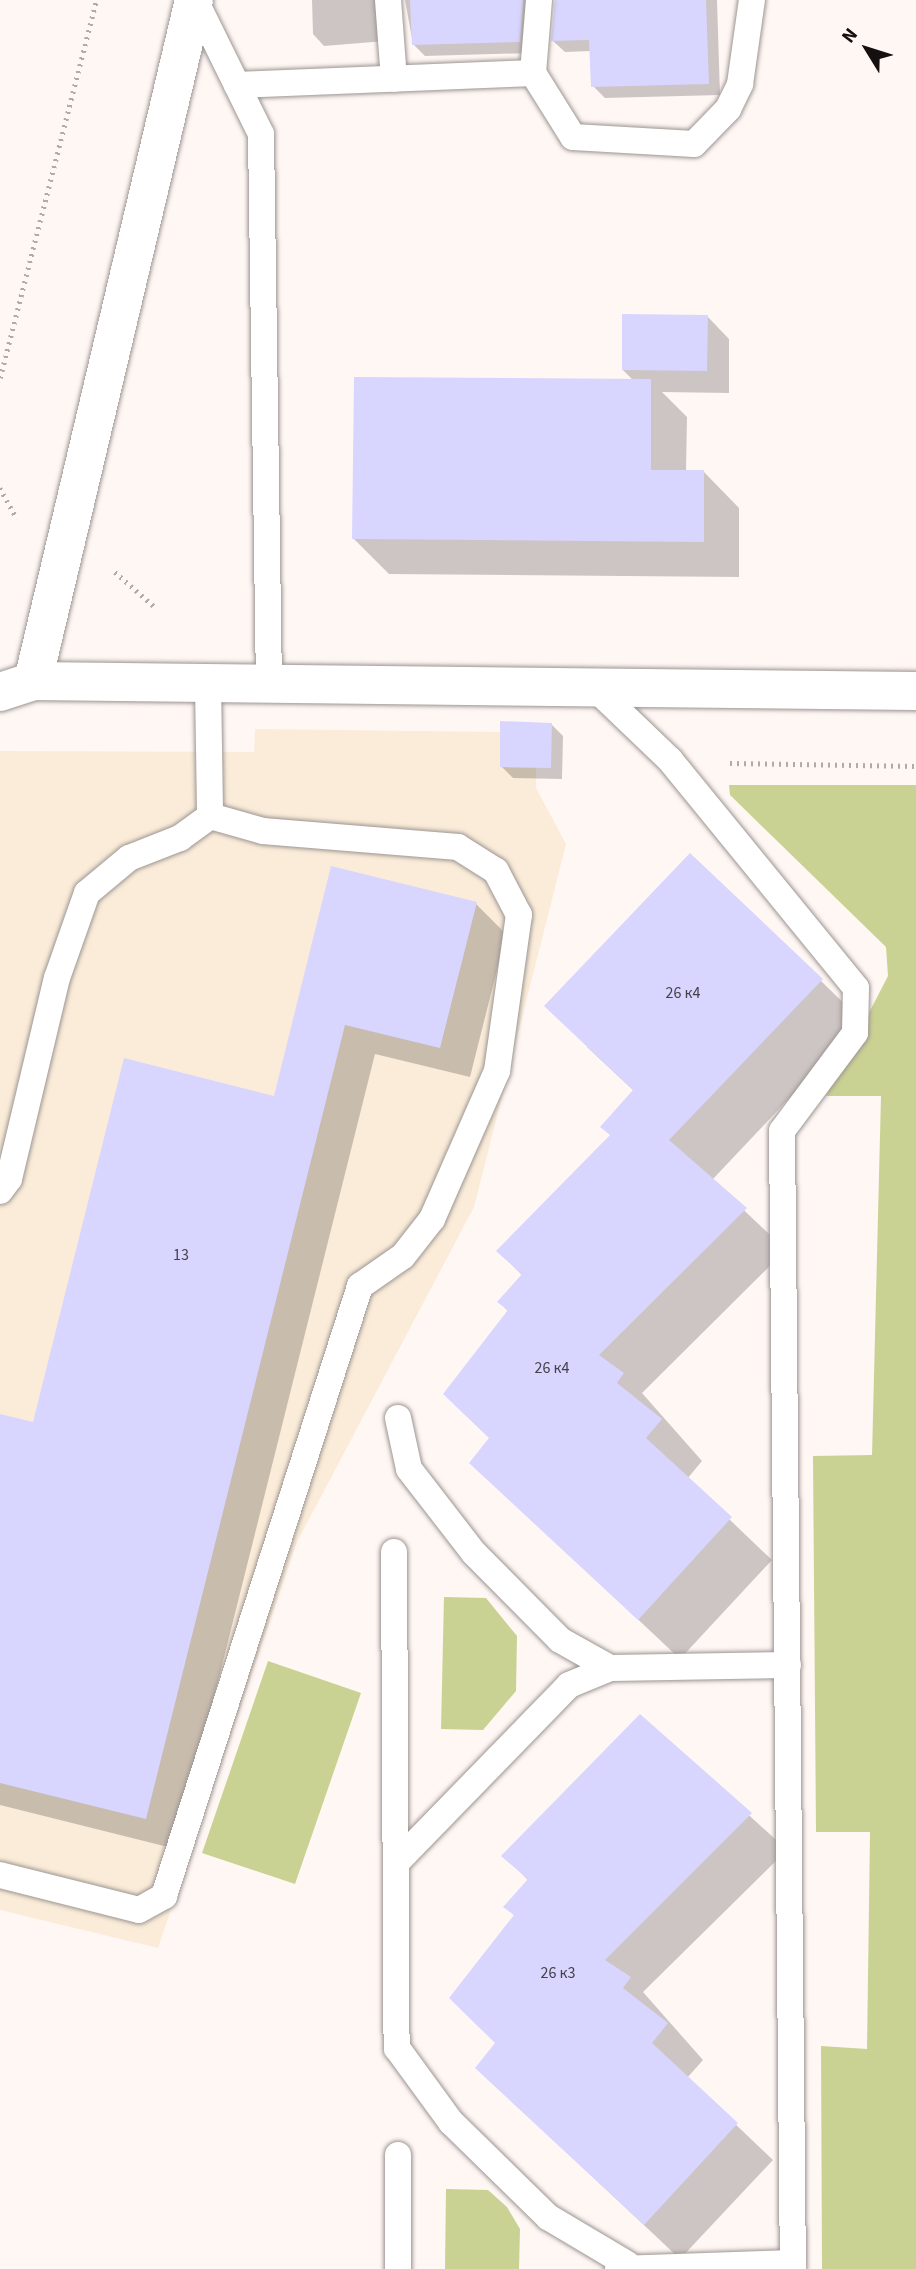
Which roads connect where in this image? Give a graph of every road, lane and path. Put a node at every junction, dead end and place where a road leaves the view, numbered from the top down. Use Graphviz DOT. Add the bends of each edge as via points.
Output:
graph roads {
  1 [pos="96,0"];
  2 [pos="194,0"];
  3 [pos="388,0"];
  4 [pos="539,0"];
  5 [pos="752,0"];
  6 [pos="533,73"];
  7 [pos="394,79"];
  8 [pos="237,85"];
  9 [pos="0,378"];
  10 [pos="0,488"];
  11 [pos="17,519"];
  12 [pos="115,572"];
  13 [pos="156,608"];
  14 [pos="208,684"];
  15 [pos="269,686"];
  16 [pos="17,687"];
  17 [pos="598,691"];
  18 [pos="916,691"];
  19 [pos="670,760"];
  20 [pos="916,766"];
  21 [pos="210,816"];
  22 [pos="0,1191"];
  23 [pos="398,1418"];
  24 [pos="394,1552"];
  25 [pos="788,1665"];
  26 [pos="610,1668"];
  27 [pos="396,1863"];
  28 [pos="0,1875"];
  29 [pos="398,2155"];
  30 [pos="793,2266"];
  31 [pos="622,2267"];
  32 [pos="398,2269"];
  1 -- 9 [label="path"];
  2 -- 8 [label="lane"];
  2 -- 16 [label="street"];
  3 -- 7 [label="lane"];
  4 -- 6 [label="lane"];
  5 -- 6 [label="lane" via="740,84 728,109 694,144 573,137"];
  6 -- 7 [label="lane"];
  7 -- 8 [label="lane"];
  8 -- 15 [label="lane" via="261,134"];
  10 -- 11 [label="path"];
  12 -- 13 [label="path"];
  14 -- 15 [label="street"];
  14 -- 16 [label="street"];
  14 -- 21 [label="lane"];
  15 -- 17 [label="street"];
  17 -- 18 [label="street"];
  17 -- 19 [label="lane"];
  19 -- 20 [label="path"];
  19 -- 25 [label="lane" via="856,988 855,1033 782,1130"];
  21 -- 22 [label="lane" via="180,838 128,858 87,893 57,978 9,1179"];
  21 -- 28 [label="lane" via="263,831 458,847 496,871 519,915 497,1071 432,1219 403,1256 360,1286 164,1896 139,1910"];
  23 -- 26 [label="lane" via="409,1469 474,1553 560,1640"];
  24 -- 27 [label="lane"];
  25 -- 26 [label="lane"];
  25 -- 30 [label="lane"];
  26 -- 27 [label="lane" via="569,1685"];
  27 -- 31 [label="lane" via="397,2048 452,2122 548,2217"];
  29 -- 32 [label="lane"];
  30 -- 31 [label="lane"];
}
